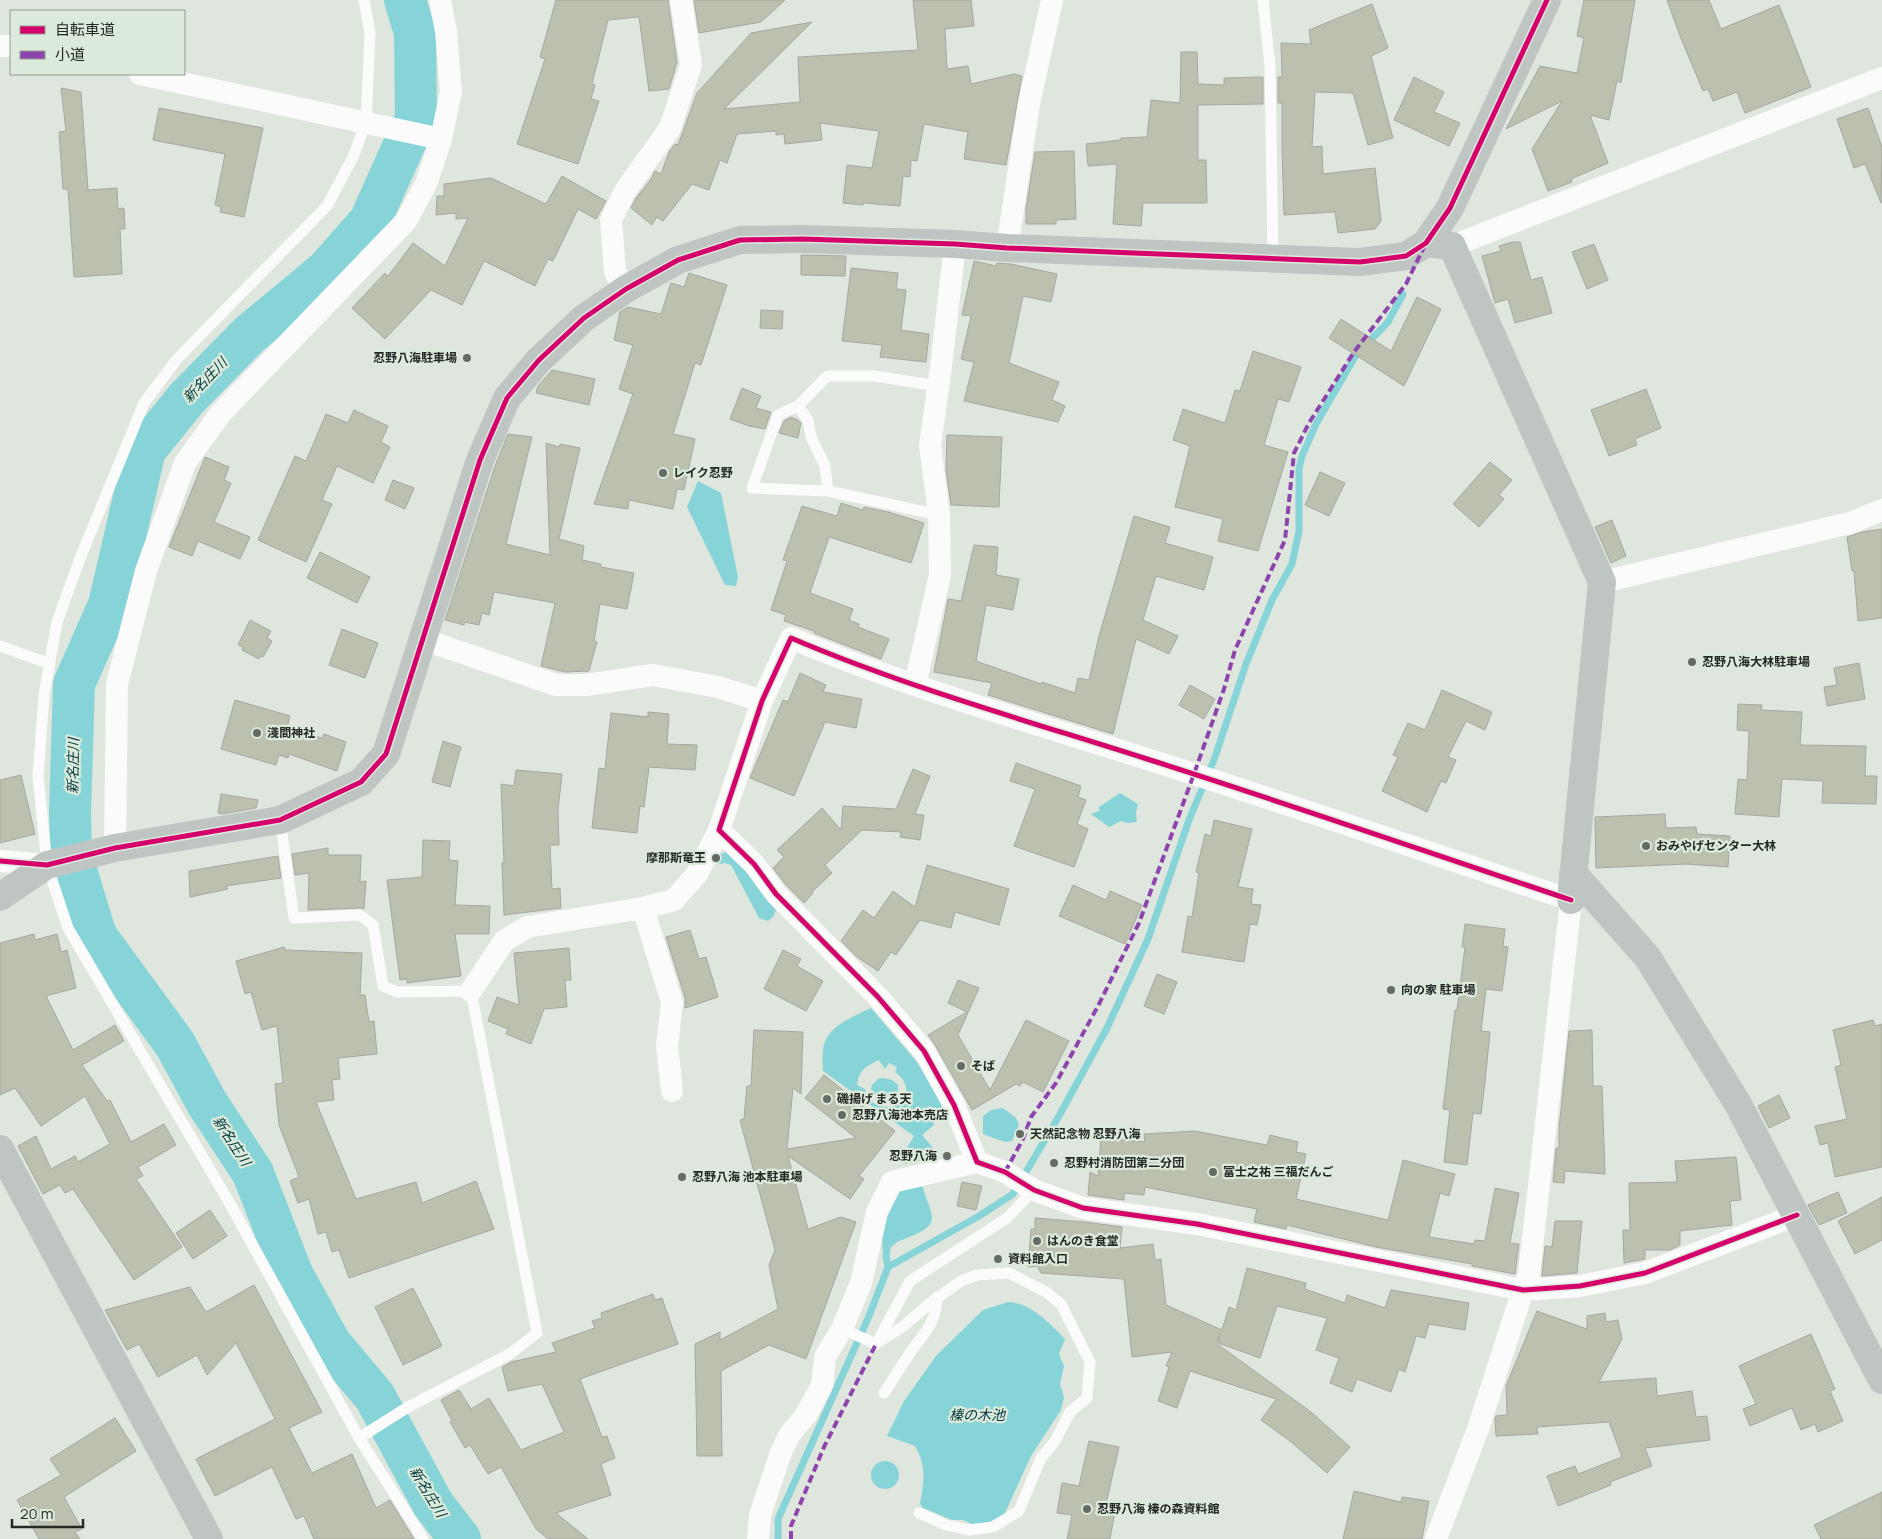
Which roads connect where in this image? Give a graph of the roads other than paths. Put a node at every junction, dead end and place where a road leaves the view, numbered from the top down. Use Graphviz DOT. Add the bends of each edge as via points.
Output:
graph roads {
  1 [pos="364,0"];
  2 [pos="440,0"];
  3 [pos="681,0"];
  4 [pos="1052,0"];
  5 [pos="1263,0"];
  6 [pos="1547,0"];
  7 [pos="145,75"];
  8 [pos="1882,78"];
  9 [pos="367,123"];
  10 [pos="437,138"];
  11 [pos="955,244"];
  12 [pos="1439,244"];
  13 [pos="1007,248"];
  14 [pos="1273,260"];
  15 [pos="626,289"];
  16 [pos="938,386"];
  17 [pos="798,406"];
  18 [pos="828,491"];
  19 [pos="1882,510"];
  20 [pos="939,515"];
  21 [pos="1602,582"];
  22 [pos="422,639"];
  23 [pos="0,646"];
  24 [pos="50,664"];
  25 [pos="915,685"];
  26 [pos="762,701"];
  27 [pos="280,820"];
  28 [pos="719,830"];
  29 [pos="115,848"];
  30 [pos="0,861"];
  31 [pos="47,866"];
  32 [pos="1573,873"];
  33 [pos="0,897"];
  34 [pos="1571,900"];
  35 [pos="643,908"];
  36 [pos="471,991"];
  37 [pos="672,1092"];
  38 [pos="0,1149"];
  39 [pos="976,1162"];
  40 [pos="1027,1186"];
  41 [pos="1797,1215"];
  42 [pos="1523,1290"];
  43 [pos="937,1297"];
  44 [pos="843,1329"];
  45 [pos="876,1344"];
  46 [pos="1881,1378"];
  47 [pos="884,1393"];
  48 [pos="359,1438"];
  49 [pos="919,1513"];
  50 [pos="209,1539"];
  51 [pos="423,1539"];
  52 [pos="758,1539"];
  53 [pos="1436,1539"];
  1 -- 9 [label="lane" via="370,33"];
  2 -- 10 [label="street" via="446,31 450,92"];
  3 -- 15 [label="street" via="691,65 670,128 625,192 612,220 615,272"];
  4 -- 13 [label="street" via="1029,104"];
  5 -- 14 [label="lane" via="1270,66"];
  6 -- 12 [label="street" via="1450,208"];
  7 -- 9 [label="street"];
  8 -- 12 [label="street"];
  9 -- 10 [label="street"];
  9 -- 24 [label="lane" via="327,206 177,359 144,403 60,612"];
  10 -- 29 [label="street" via="426,184 406,221 221,413 185,463 146,571 117,684"];
  11 -- 13 [label="street"];
  11 -- 15 [label="street" via="740,240 678,260"];
  11 -- 16 [label="street"];
  12 -- 14 [label="street" via="1406,256 1360,262"];
  12 -- 21 [label="street"];
  13 -- 14 [label="street"];
  15 -- 22 [label="street" via="584,318 539,360 508,398 480,460"];
  16 -- 17 [label="lane" via="875,376 828,376"];
  16 -- 20 [label="street" via="930,445"];
  17 -- 18 [label="lane" via="808,420 811,437 826,466"];
  17 -- 18 [label="lane" via="778,415 752,488"];
  18 -- 20 [label="lane"];
  19 -- 21 [label="street" via="1850,523"];
  20 -- 25 [label="street" via="940,574"];
  21 -- 32 [label="street"];
  22 -- 26 [label="street" via="556,685 586,685 653,676 718,687"];
  22 -- 27 [label="street" via="386,754 362,782"];
  23 -- 24 [label="lane"];
  24 -- 31 [label="lane" via="44,695 38,776"];
  25 -- 26 [label="street" via="791,638"];
  25 -- 34 [label="street" via="1194,774 1409,853"];
  26 -- 28 [label="street"];
  27 -- 29 [label="street"];
  27 -- 36 [label="lane" via="294,918 360,915 373,925 384,986 397,992"];
  28 -- 35 [label="street" via="697,874 674,900"];
  28 -- 39 [label="street" via="754,864 776,894 878,997 924,1051 954,1106"];
  29 -- 31 [label="street"];
  30 -- 31 [label="street"];
  31 -- 33 [label="street"];
  31 -- 48 [label="lane" via="68,928 229,1202"];
  32 -- 34 [label="street"];
  32 -- 41 [label="street" via="1648,958 1738,1104"];
  34 -- 42 [label="street" via="1528,1274"];
  35 -- 36 [label="street" via="527,926 504,941"];
  35 -- 37 [label="street" via="672,1002 667,1046"];
  36 -- 48 [label="lane" via="537,1333 510,1354 408,1407"];
  38 -- 50 [label="street"];
  39 -- 40 [label="street" via="1005,1172"];
  39 -- 44 [label="street" via="892,1182 877,1212 861,1283"];
  40 -- 42 [label="street" via="1083,1208 1197,1224"];
  40 -- 45 [label="lane" via="1007,1218 910,1281"];
  41 -- 42 [label="street" via="1645,1273 1580,1286"];
  41 -- 46 [label="street"];
  42 -- 53 [label="street" via="1478,1429"];
  43 -- 45 [label="lane" via="905,1325"];
  43 -- 47 [label="lane" via="936,1312 929,1328"];
  43 -- 49 [label="lane" via="960,1280 1009,1272 1061,1304 1090,1362 1087,1398 1070,1412 1055,1441 1041,1458 1019,1511 993,1527 969,1530"];
  44 -- 45 [label="lane"];
  44 -- 52 [label="street" via="826,1358 822,1385 806,1416 790,1434 781,1452 760,1515"];
  48 -- 51 [label="lane"];
}
